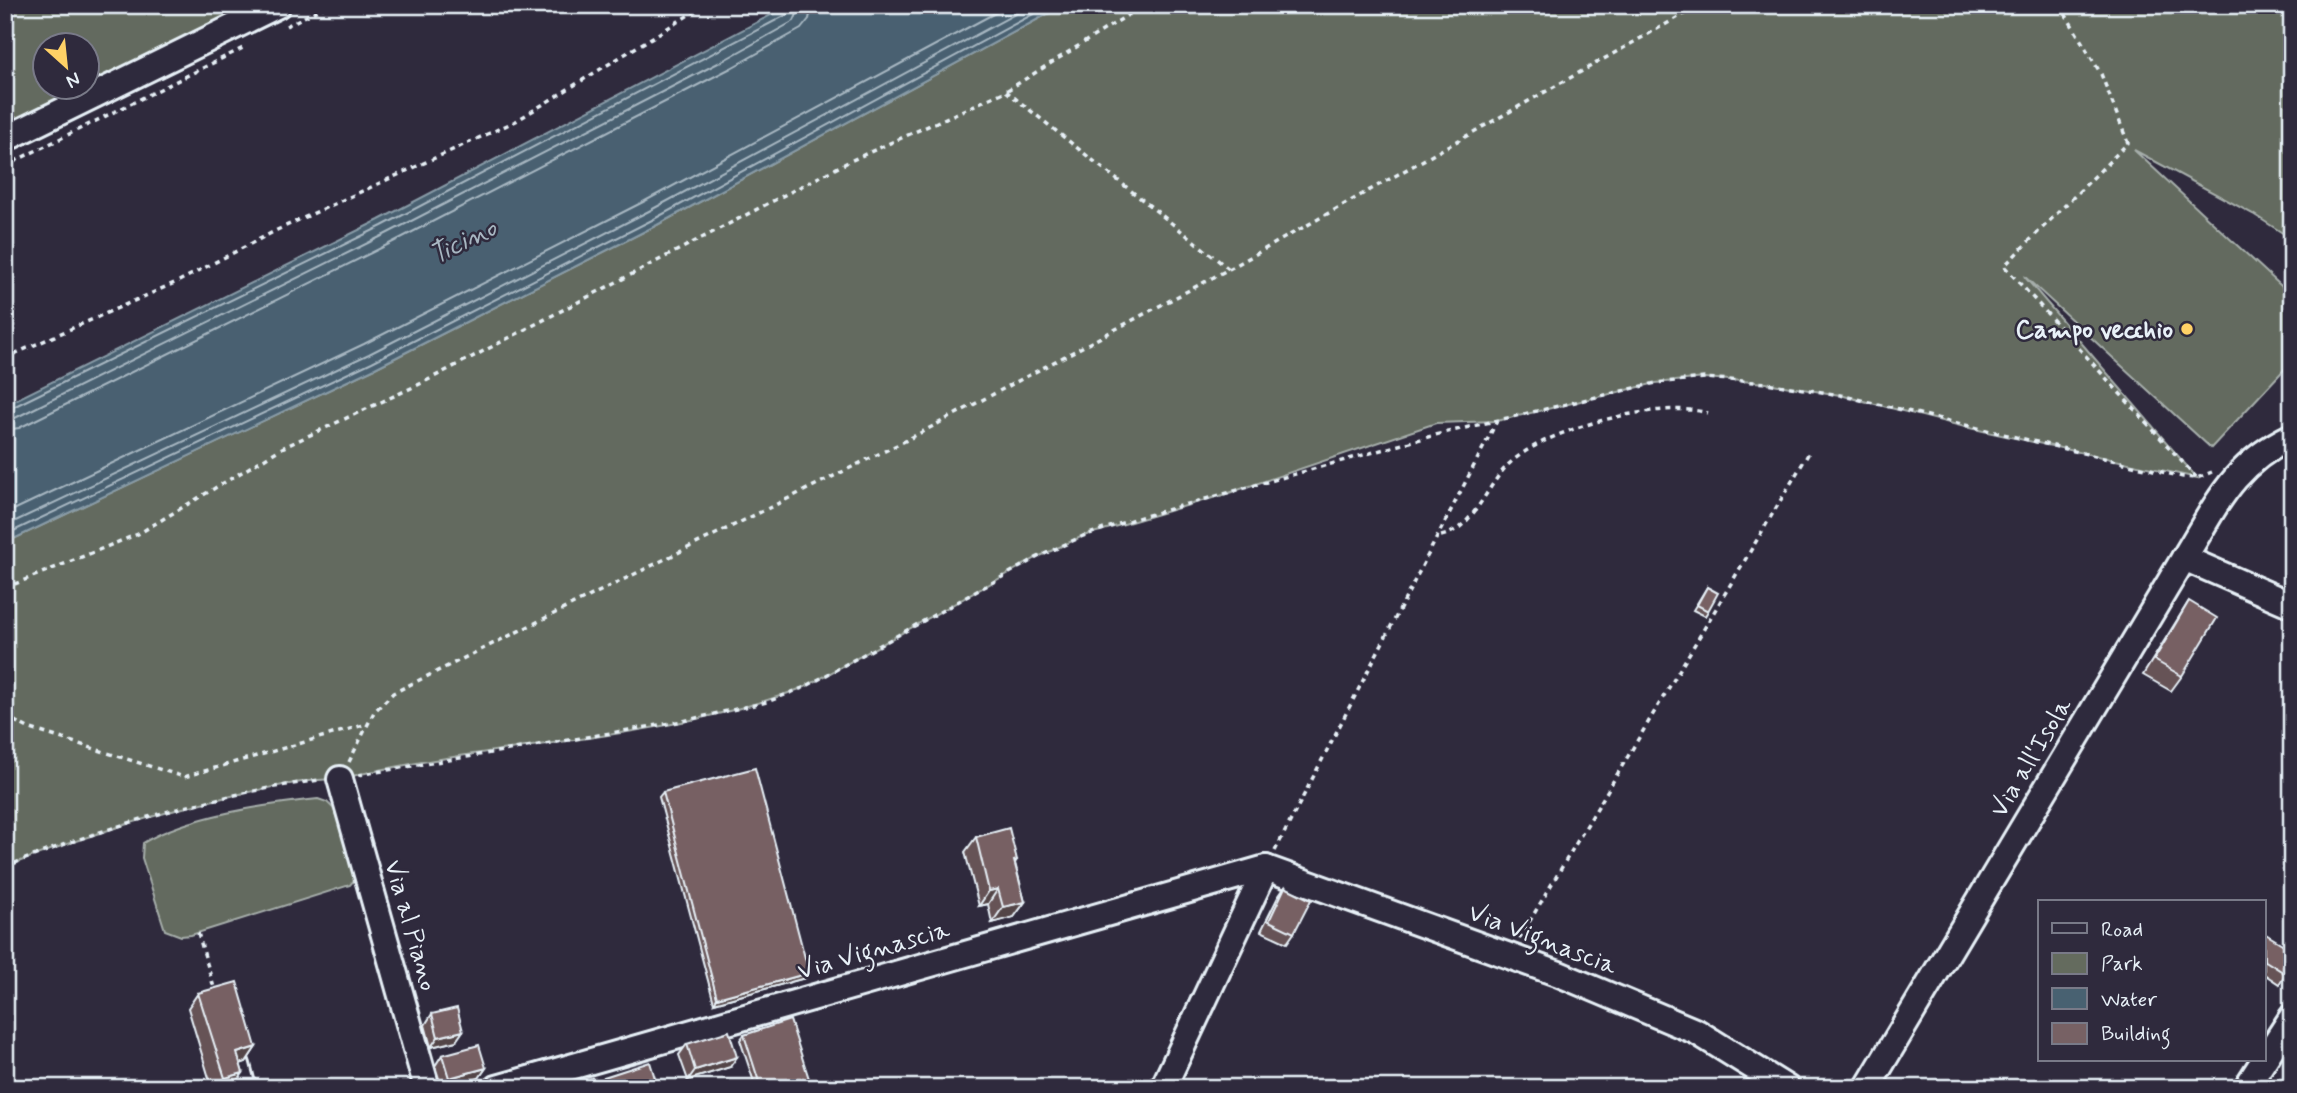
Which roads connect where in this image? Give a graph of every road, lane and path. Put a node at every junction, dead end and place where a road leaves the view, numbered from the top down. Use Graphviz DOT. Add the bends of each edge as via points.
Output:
graph roads {
  1 [pos="278,5"];
  2 [pos="328,5"];
  3 [pos="705,5"];
  4 [pos="1144,5"];
  5 [pos="1700,5"];
  6 [pos="2060,5"];
  7 [pos="278,30"];
  8 [pos="253,42"];
  9 [pos="1006,91"];
  10 [pos="5,139"];
  11 [pos="5,166"];
  12 [pos="1228,269"];
  13 [pos="5,358"];
  14 [pos="1708,413"];
  15 [pos="1497,421"];
  16 [pos="2292,436"];
  17 [pos="1810,451"];
  18 [pos="2221,466"];
  19 [pos="2197,478"];
  20 [pos="1440,536"];
  21 [pos="2185,558"];
  22 [pos="5,587"];
  23 [pos="2292,605"];
  24 [pos="5,716"];
  25 [pos="367,724"];
  26 [pos="340,779"];
  27 [pos="5,867"];
  28 [pos="1266,868"];
  29 [pos="198,933"];
  30 [pos="1509,956"];
  31 [pos="218,999"];
  32 [pos="2292,1017"];
  33 [pos="2266,1057"];
  34 [pos="2263,1062"];
  35 [pos="427,1088"];
  36 [pos="497,1088"];
  37 [pos="1164,1088"];
  38 [pos="1787,1088"];
  39 [pos="1867,1088"];
  40 [pos="2246,1088"];
  1 -- 10 [label="street"];
  2 -- 7 [label="path"];
  3 -- 13 [label="path" via="516,121"];
  4 -- 9 [label="path"];
  5 -- 12 [label="path"];
  6 -- 19 [label="path" via="2101,74 2128,143 2004,266"];
  8 -- 11 [label="path"];
  9 -- 12 [label="path"];
  9 -- 22 [label="path" via="850,161 422,383 282,448 138,534"];
  12 -- 25 [label="path" via="905,441 393,693"];
  14 -- 20 [label="path" via="1677,409 1609,420 1543,439 1506,467 1461,526"];
  15 -- 19 [label="path" via="1656,383 1705,378 1840,395"];
  15 -- 20 [label="path"];
  15 -- 26 [label="path" via="1083,536 829,675 767,702 683,721"];
  16 -- 21 [label="street, Via all'Isola" via="2262,451 2239,473"];
  17 -- 30 [label="path"];
  18 -- 19 [label="path"];
  20 -- 28 [label="path"];
  21 -- 23 [label="street"];
  21 -- 39 [label="street, Via all'Isola"];
  24 -- 25 [label="path" via="28,728 184,777"];
  25 -- 26 [label="path"];
  26 -- 27 [label="path" via="284,785 183,806 87,835"];
  26 -- 35 [label="street, Via al Piano"];
  28 -- 30 [label="street, Via Vignascia"];
  28 -- 36 [label="street, Via Vignascia"];
  28 -- 37 [label="street"];
  29 -- 31 [label="path"];
  30 -- 38 [label="street, Via Vignascia" via="1697,1032"];
  32 -- 33 [label="street"];
  34 -- 40 [label="street"];
}
